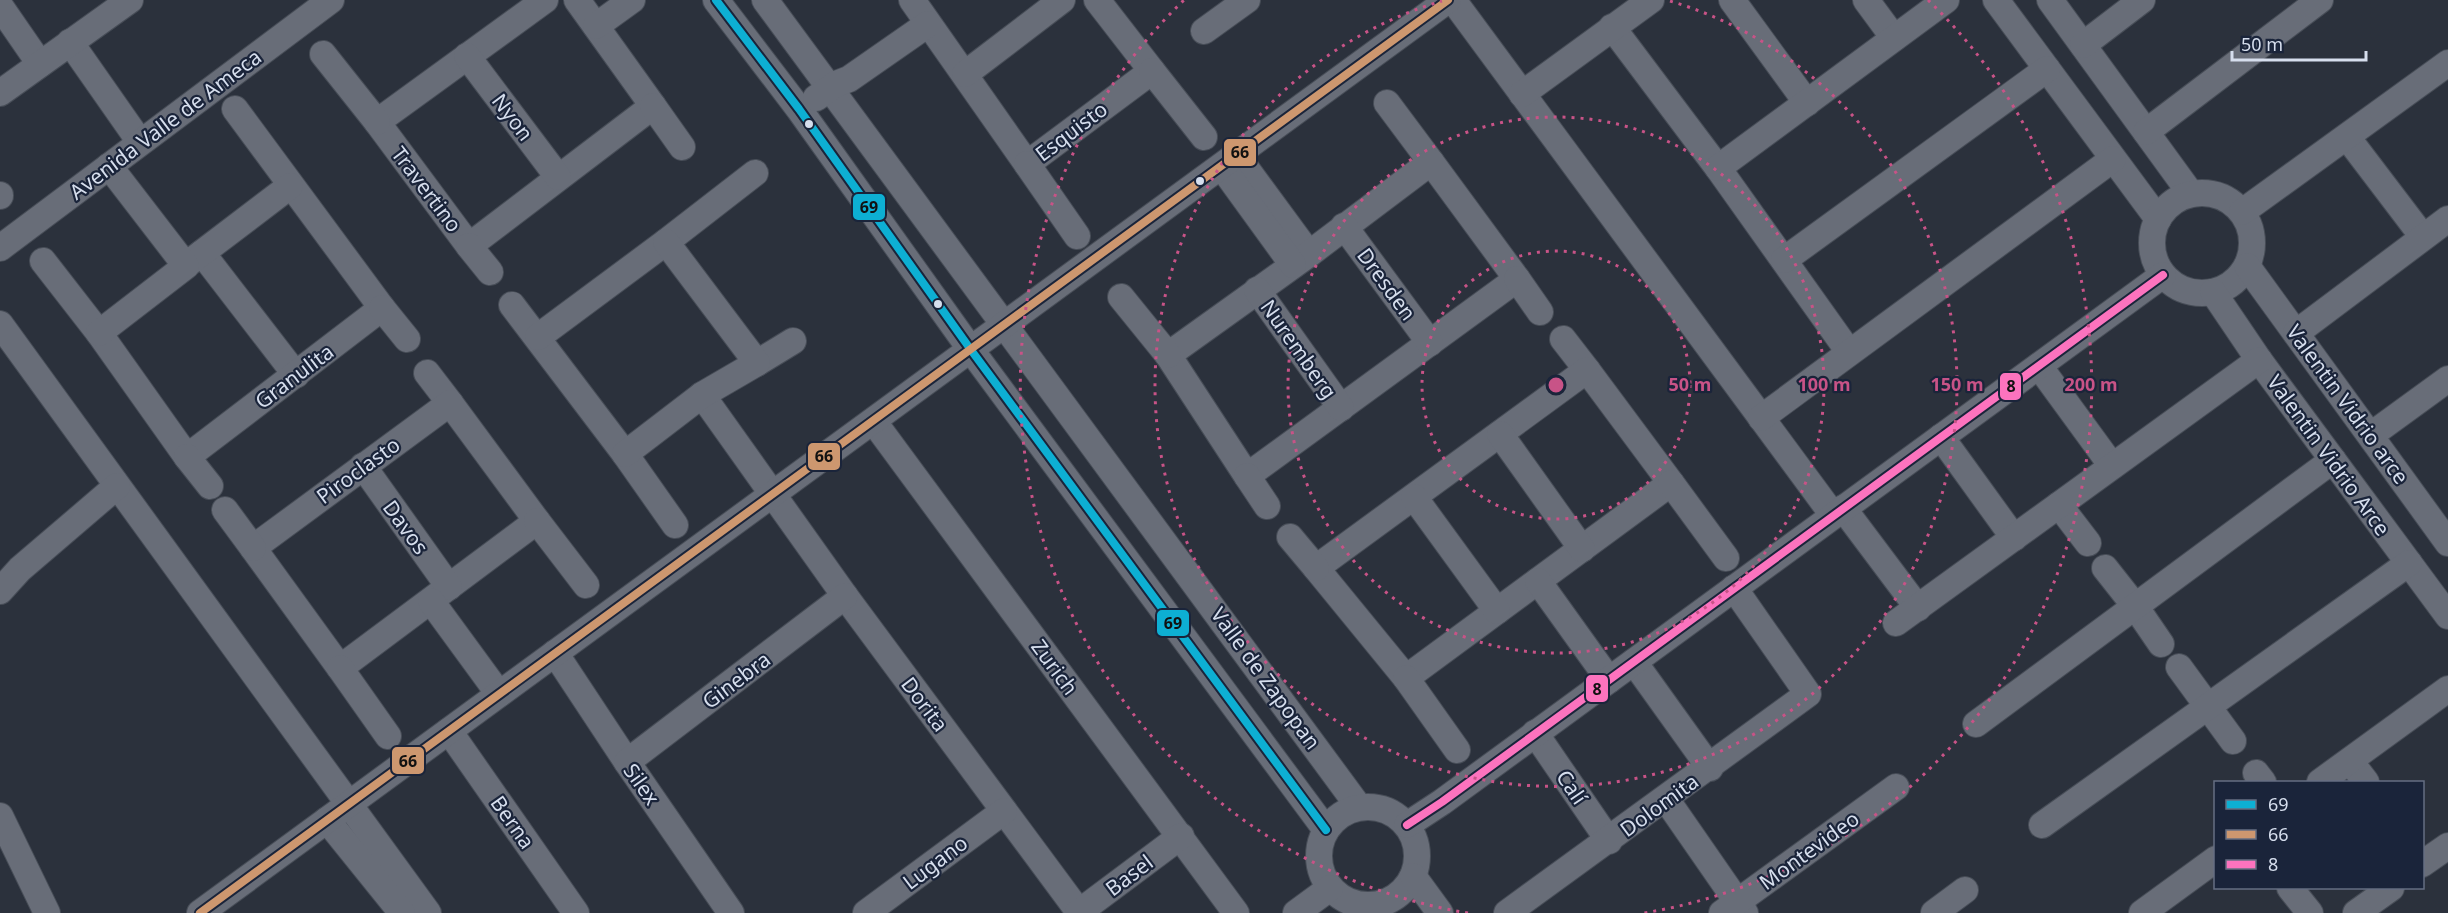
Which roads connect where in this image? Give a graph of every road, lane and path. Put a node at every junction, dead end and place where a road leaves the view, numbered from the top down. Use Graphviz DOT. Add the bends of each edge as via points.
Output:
graph roads {
  1 [pos="331,0"];
  2 [pos="545,0"];
  3 [pos="577,0"];
  4 [pos="632,0"];
  5 [pos="716,0"];
  6 [pos="765,0"];
  7 [pos="1062,0"];
  8 [pos="1098,0"];
  9 [pos="1448,0"];
  10 [pos="1453,0"];
  11 [pos="1651,0"];
  12 [pos="1732,0"];
  13 [pos="1866,0"];
  14 [pos="1947,0"];
  15 [pos="1996,0"];
  16 [pos="2050,0"];
  17 [pos="2142,0"];
  18 [pos="2319,0"];
  19 [pos="1239,2"];
  20 [pos="121,3"];
  21 [pos="0,6"];
  22 [pos="920,13"];
  23 [pos="596,27"];
  24 [pos="1612,27"];
  25 [pos="1204,31"];
  26 [pos="1894,38"];
  27 [pos="70,42"];
  28 [pos="2083,45"];
  29 [pos="323,54"];
  30 [pos="467,56"];
  31 [pos="2448,63"];
  32 [pos="40,64"];
  33 [pos="2047,69"];
  34 [pos="1152,71"];
  35 [pos="965,74"];
  36 [pos="832,86"];
  37 [pos="0,93"];
  38 [pos="1522,94"];
  39 [pos="1808,103"];
  40 [pos="1387,104"];
  41 [pos="653,106"];
  42 [pos="235,109"];
  43 [pos="799,109"];
  44 [pos="377,122"];
  45 [pos="2146,132"];
  46 [pos="1204,137"];
  47 [pos="2347,137"];
  48 [pos="140,142"];
  49 [pos="682,147"];
  50 [pos="2113,159"];
  51 [pos="1229,161"];
  52 [pos="1431,162"];
  53 [pos="1027,164"];
  54 [pos="109,166"];
  55 [pos="1718,168"];
  56 [pos="755,173"];
  57 [pos="558,177"];
  58 [pos="290,186"];
  59 [pos="2192,194"];
  60 [pos="2242,212"];
  61 [pos="2158,219"];
  62 [pos="2448,219"];
  63 [pos="1344,226"];
  64 [pos="1077,236"];
  65 [pos="2423,237"];
  66 [pos="666,242"];
  67 [pos="469,246"];
  68 [pos="0,248"];
  69 [pos="194,259"];
  70 [pos="1301,260"];
  71 [pos="1784,260"];
  72 [pos="43,261"];
  73 [pos="2247,266"];
  74 [pos="490,272"];
  75 [pos="2163,275"];
  76 [pos="1517,279"];
  77 [pos="1257,290"];
  78 [pos="2213,292"];
  79 [pos="1121,297"];
  80 [pos="512,305"];
  81 [pos="382,308"];
  82 [pos="1540,312"];
  83 [pos="0,324"];
  84 [pos="1004,326"];
  85 [pos="99,333"];
  86 [pos="2296,333"];
  87 [pos="538,337"];
  88 [pos="407,339"];
  89 [pos="1563,339"];
  90 [pos="793,341"];
  91 [pos="1430,343"];
  92 [pos="971,350"];
  93 [pos="1850,352"];
  94 [pos="1168,355"];
  95 [pos="2259,360"];
  96 [pos="757,363"];
  97 [pos="2039,366"];
  98 [pos="1587,370"];
  99 [pos="428,373"];
  100 [pos="296,375"];
  101 [pos="2448,379"];
  102 [pos="702,395"];
  103 [pos="450,403"];
  104 [pos="1341,408"];
  105 [pos="1761,418"];
  106 [pos="874,422"];
  107 [pos="1500,434"];
  108 [pos="2371,435"];
  109 [pos="1941,437"];
  110 [pos="625,454"];
  111 [pos="187,456"];
  112 [pos="2333,460"];
  113 [pos="1107,462"];
  114 [pos="363,466"];
  115 [pos="2112,466"];
  116 [pos="1247,476"];
  117 [pos="1671,483"];
  118 [pos="117,486"];
  119 [pos="210,486"];
  120 [pos="1074,488"];
  121 [pos="772,495"];
  122 [pos="1414,497"];
  123 [pos="2059,505"];
  124 [pos="1267,506"];
  125 [pos="225,510"];
  126 [pos="1838,512"];
  127 [pos="537,521"];
  128 [pos="675,525"];
  129 [pos="1290,537"];
  130 [pos="2014,537"];
  131 [pos="2446,537"];
  132 [pos="2088,543"];
  133 [pos="253,548"];
  134 [pos="1582,549"];
  135 [pos="1726,558"];
  136 [pos="2409,563"];
  137 [pos="1316,568"];
  138 [pos="2105,568"];
  139 [pos="1538,581"];
  140 [pos="586,585"];
  141 [pos="1734,588"];
  142 [pos="0,591"];
  143 [pos="440,594"];
  144 [pos="845,596"];
  145 [pos="2135,606"];
  146 [pos="1917,608"];
  147 [pos="1497,611"];
  148 [pos="2448,616"];
  149 [pos="1896,623"];
  150 [pos="2161,644"];
  151 [pos="555,653"];
  152 [pos="1634,662"];
  153 [pos="2179,667"];
  154 [pos="340,668"];
  155 [pos="1406,678"];
  156 [pos="1609,680"];
  157 [pos="2448,689"];
  158 [pos="499,694"];
  159 [pos="2208,706"];
  160 [pos="1976,724"];
  161 [pos="450,731"];
  162 [pos="1535,733"];
  163 [pos="388,736"];
  164 [pos="2234,741"];
  165 [pos="1456,750"];
  166 [pos="2350,761"];
  167 [pos="627,762"];
  168 [pos="1710,768"];
  169 [pos="2323,781"];
  170 [pos="2365,781"];
  171 [pos="1896,787"];
  172 [pos="1666,799"];
  173 [pos="349,804"];
  174 [pos="1359,807"];
  175 [pos="1004,811"];
  176 [pos="0,816"];
  177 [pos="327,820"];
  178 [pos="1407,825"];
  179 [pos="2042,825"];
  180 [pos="1326,830"];
  181 [pos="1181,836"];
  182 [pos="1609,841"];
  183 [pos="2448,846"];
  184 [pos="2214,861"];
  185 [pos="2424,861"];
  186 [pos="1413,876"];
  187 [pos="1330,888"];
  188 [pos="2291,889"];
  189 [pos="2390,889"];
  190 [pos="1965,890"];
  191 [pos="1382,908"];
  192 [pos="1734,909"];
  193 [pos="2149,911"];
  194 [pos="2360,912"];
  195 [pos="47,913"];
  196 [pos="200,913"];
  197 [pos="402,913"];
  198 [pos="428,913"];
  199 [pos="576,913"];
  200 [pos="731,913"];
  201 [pos="866,913"];
  202 [pos="1078,913"];
  203 [pos="1236,913"];
  204 [pos="1296,913"];
  205 [pos="1440,913"];
  206 [pos="1507,913"];
  207 [pos="1934,913"];
  208 [pos="2310,913"];
  1 -- 48 [label="street, Avenida Valle de Ameca"];
  2 -- 30 [label="street"];
  3 -- 23 [label="street"];
  4 -- 23 [label="street"];
  5 -- 43 [label="street, Valle de Zapopan"];
  6 -- 36 [label="street, Valle de Zapopan"];
  7 -- 35 [label="street"];
  8 -- 34 [label="street"];
  9 -- 51 [label="street"];
  10 -- 38 [label="street"];
  11 -- 24 [label="street"];
  12 -- 39 [label="street"];
  13 -- 26 [label="street"];
  14 -- 26 [label="street"];
  15 -- 33 [label="street"];
  16 -- 28 [label="street"];
  17 -- 28 [label="street"];
  18 -- 45 [label="street"];
  19 -- 25 [label="street"];
  20 -- 27 [label="street"];
  21 -- 32 [label="street"];
  22 -- 35 [label="street, Esquisto"];
  22 -- 36 [label="street, Esquisto" via="849,80"];
  23 -- 41 [label="street"];
  24 -- 38 [label="street"];
  24 -- 55 [label="street"];
  26 -- 39 [label="street"];
  27 -- 32 [label="street"];
  27 -- 48 [label="street"];
  28 -- 45 [label="street"];
  29 -- 44 [label="street, Travertino"];
  30 -- 44 [label="street"];
  30 -- 57 [label="street, Nyon"];
  31 -- 47 [label="street"];
  32 -- 37 [label="street"];
  33 -- 50 [label="street"];
  33 -- 71 [label="street"];
  34 -- 46 [label="street"];
  34 -- 53 [label="street, Esquisto"];
  35 -- 53 [label="street, Esquisto"];
  36 -- 43 [label="street, Esquisto"];
  36 -- 84 [label="street, Valle de Zapopan"];
  38 -- 105 [label="street"];
  39 -- 55 [label="street"];
  40 -- 52 [label="street"];
  41 -- 49 [label="street"];
  41 -- 57 [label="street, Travertino"];
  42 -- 58 [label="street"];
  43 -- 92 [label="street, Valle de Zapopan"];
  44 -- 67 [label="street, Travertino"];
  45 -- 59 [label="street"];
  47 -- 60 [label="street"];
  47 -- 65 [label="street"];
  48 -- 54 [label="street, Avenida Valle de Ameca"];
  50 -- 61 [label="street"];
  50 -- 93 [label="street"];
  51 -- 70 [label="street"];
  51 -- 84 [label="street"];
  52 -- 63 [label="street"];
  52 -- 76 [label="street"];
  53 -- 64 [label="street"];
  54 -- 68 [label="street, Avenida Valle de Ameca"];
  54 -- 69 [label="street"];
  55 -- 71 [label="street"];
  56 -- 66 [label="street"];
  57 -- 67 [label="street, Travertino"];
  58 -- 69 [label="street"];
  58 -- 81 [label="street"];
  59 -- 60 [label="street" via="2220,196"];
  59 -- 61 [label="street" via="2167,207"];
  60 -- 73 [label="street" via="2252,238"];
  61 -- 75 [label="street" via="2152,248"];
  62 -- 65 [label="street"];
  63 -- 70 [label="street"];
  63 -- 91 [label="street, Dresden"];
  65 -- 86 [label="street"];
  66 -- 87 [label="street"];
  66 -- 96 [label="street"];
  67 -- 74 [label="street"];
  69 -- 85 [label="street"];
  69 -- 100 [label="street"];
  70 -- 77 [label="street"];
  71 -- 93 [label="street"];
  72 -- 85 [label="street"];
  73 -- 78 [label="street" via="2227,287"];
  73 -- 86 [label="street, Valentin Vidrio arce"];
  75 -- 78 [label="street" via="2186,291"];
  75 -- 97 [label="street"];
  76 -- 82 [label="street"];
  76 -- 91 [label="street"];
  77 -- 94 [label="street"];
  77 -- 104 [label="street, Nuremberg"];
  78 -- 95 [label="street, Valentin Vidrio Arce"];
  79 -- 94 [label="street"];
  80 -- 87 [label="street"];
  81 -- 88 [label="street"];
  81 -- 100 [label="street, Granulita"];
  83 -- 118 [label="street"];
  84 -- 92 [label="street"];
  84 -- 113 [label="street, Valle de Zapopan"];
  85 -- 111 [label="street"];
  86 -- 108 [label="street, Valentin Vidrio arce"];
  87 -- 110 [label="street"];
  89 -- 98 [label="street"];
  90 -- 96 [label="street"];
  91 -- 104 [label="street"];
  92 -- 106 [label="street"];
  92 -- 120 [label="street, Valle de Zapopan"];
  93 -- 105 [label="street"];
  94 -- 116 [label="street"];
  95 -- 112 [label="street, Valentin Vidrio Arce"];
  95 -- 115 [label="street"];
  96 -- 102 [label="street"];
  97 -- 109 [label="street"];
  97 -- 115 [label="street"];
  98 -- 107 [label="street"];
  98 -- 117 [label="street"];
  99 -- 103 [label="street"];
  100 -- 111 [label="street, Granulita"];
  101 -- 108 [label="street"];
  102 -- 110 [label="street"];
  102 -- 121 [label="street, Dorita"];
  103 -- 114 [label="street, Piroclasto"];
  103 -- 127 [label="street"];
  104 -- 116 [label="street"];
  105 -- 126 [label="street"];
  106 -- 121 [label="street"];
  106 -- 181 [label="street, Zurich"];
  107 -- 122 [label="street"];
  107 -- 134 [label="street"];
  108 -- 131 [label="street, Valentin Vidrio arce"];
  109 -- 126 [label="street"];
  109 -- 130 [label="street"];
  110 -- 128 [label="street"];
  111 -- 119 [label="street"];
  112 -- 136 [label="street, Valentin Vidrio Arce"];
  112 -- 145 [label="street"];
  113 -- 120 [label="street"];
  113 -- 174 [label="street, Valle de Zapopan"];
  114 -- 133 [label="street, Piroclasto"];
  114 -- 143 [label="street, Davos"];
  115 -- 123 [label="street"];
  116 -- 124 [label="street"];
  117 -- 134 [label="street"];
  117 -- 135 [label="street"];
  118 -- 142 [label="street" via="20,569"];
  118 -- 173 [label="street"];
  120 -- 180 [label="street, Valle de Zapopan"];
  121 -- 144 [label="street, Dorita"];
  121 -- 151 [label="street"];
  122 -- 137 [label="street"];
  122 -- 147 [label="street"];
  123 -- 130 [label="street"];
  123 -- 132 [label="street"];
  125 -- 133 [label="street"];
  126 -- 141 [label="street"];
  126 -- 146 [label="street"];
  127 -- 140 [label="street"];
  127 -- 143 [label="street"];
  129 -- 137 [label="street"];
  130 -- 146 [label="street"];
  133 -- 154 [label="street"];
  134 -- 139 [label="street"];
  136 -- 148 [label="street, Valentin Vidrio Arce"];
  136 -- 159 [label="street"];
  137 -- 155 [label="street"];
  138 -- 145 [label="street"];
  139 -- 147 [label="street"];
  139 -- 156 [label="street"];
  141 -- 152 [label="street"];
  141 -- 168 [label="street, Dolomita" via="1808,694"];
  143 -- 154 [label="street"];
  143 -- 158 [label="street"];
  144 -- 167 [label="street, Ginebra"];
  144 -- 175 [label="street, Dorita"];
  145 -- 150 [label="street"];
  145 -- 160 [label="street"];
  146 -- 149 [label="street"];
  147 -- 155 [label="street"];
  151 -- 158 [label="street"];
  151 -- 167 [label="street, Silex"];
  152 -- 156 [label="street"];
  152 -- 168 [label="street"];
  153 -- 159 [label="street"];
  154 -- 163 [label="street"];
  155 -- 165 [label="street"];
  156 -- 162 [label="street"];
  157 -- 166 [label="street"];
  158 -- 161 [label="street"];
  159 -- 164 [label="street"];
  159 -- 179 [label="street"];
  161 -- 173 [label="street"];
  161 -- 199 [label="street, Berna"];
  162 -- 178 [label="street"];
  162 -- 182 [label="street, Calí"];
  166 -- 169 [label="street"];
  166 -- 170 [label="street"];
  167 -- 200 [label="street, Silex"];
  168 -- 172 [label="street, Dolomita"];
  171 -- 192 [label="street, Montevideo"];
  172 -- 182 [label="street, Dolomita"];
  172 -- 192 [label="street"];
  173 -- 177 [label="street"];
  173 -- 198 [label="street"];
  174 -- 178 [label="street" via="1377,807 1394,813"];
  174 -- 180 [label="street" via="1340,815"];
  175 -- 201 [label="street, Lugano"];
  175 -- 202 [label="street, Dorita"];
  176 -- 195 [label="street"];
  177 -- 196 [label="street"];
  177 -- 197 [label="street"];
  178 -- 186 [label="street" via="1415,841 1417,859"];
  180 -- 187 [label="street" via="1319,850 1321,871"];
  181 -- 202 [label="street, Basel"];
  181 -- 203 [label="street, Zurich"];
  182 -- 206 [label="street, Dolomita"];
  183 -- 185 [label="street"];
  184 -- 193 [label="street"];
  186 -- 191 [label="street"];
  186 -- 205 [label="street"];
  187 -- 191 [label="street" via="1345,900"];
  187 -- 204 [label="street"];
  188 -- 208 [label="street"];
  189 -- 194 [label="street"];
  190 -- 207 [label="street"];
}
